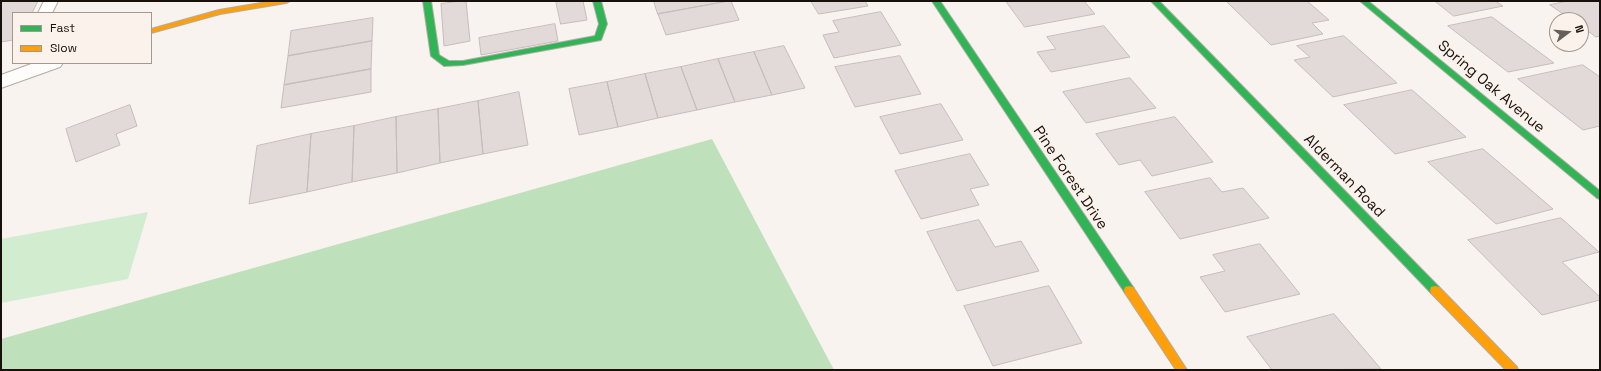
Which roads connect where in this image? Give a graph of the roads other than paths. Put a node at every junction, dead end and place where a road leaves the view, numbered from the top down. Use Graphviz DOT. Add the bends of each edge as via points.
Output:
graph roads {
  1 [pos="51,1"];
  2 [pos="286,1"];
  3 [pos="427,1"];
  4 [pos="597,1"];
  5 [pos="936,1"];
  6 [pos="1155,1"];
  7 [pos="1364,1"];
  8 [pos="46,12"];
  9 [pos="152,31"];
  10 [pos="46,64"];
  11 [pos="1,82"];
  12 [pos="1600,196"];
  13 [pos="1182,370"];
  14 [pos="1513,370"];
  1 -- 8 [label="lane"];
  2 -- 9 [label="street" via="219,12"];
  3 -- 4 [label="street" via="435,56 448,64 598,38 603,24"];
  5 -- 13 [label="street, Pine Forest Drive"];
  6 -- 14 [label="street, Alderman Road"];
  7 -- 12 [label="street, Spring Oak Avenue"];
  10 -- 11 [label="street"];
}
